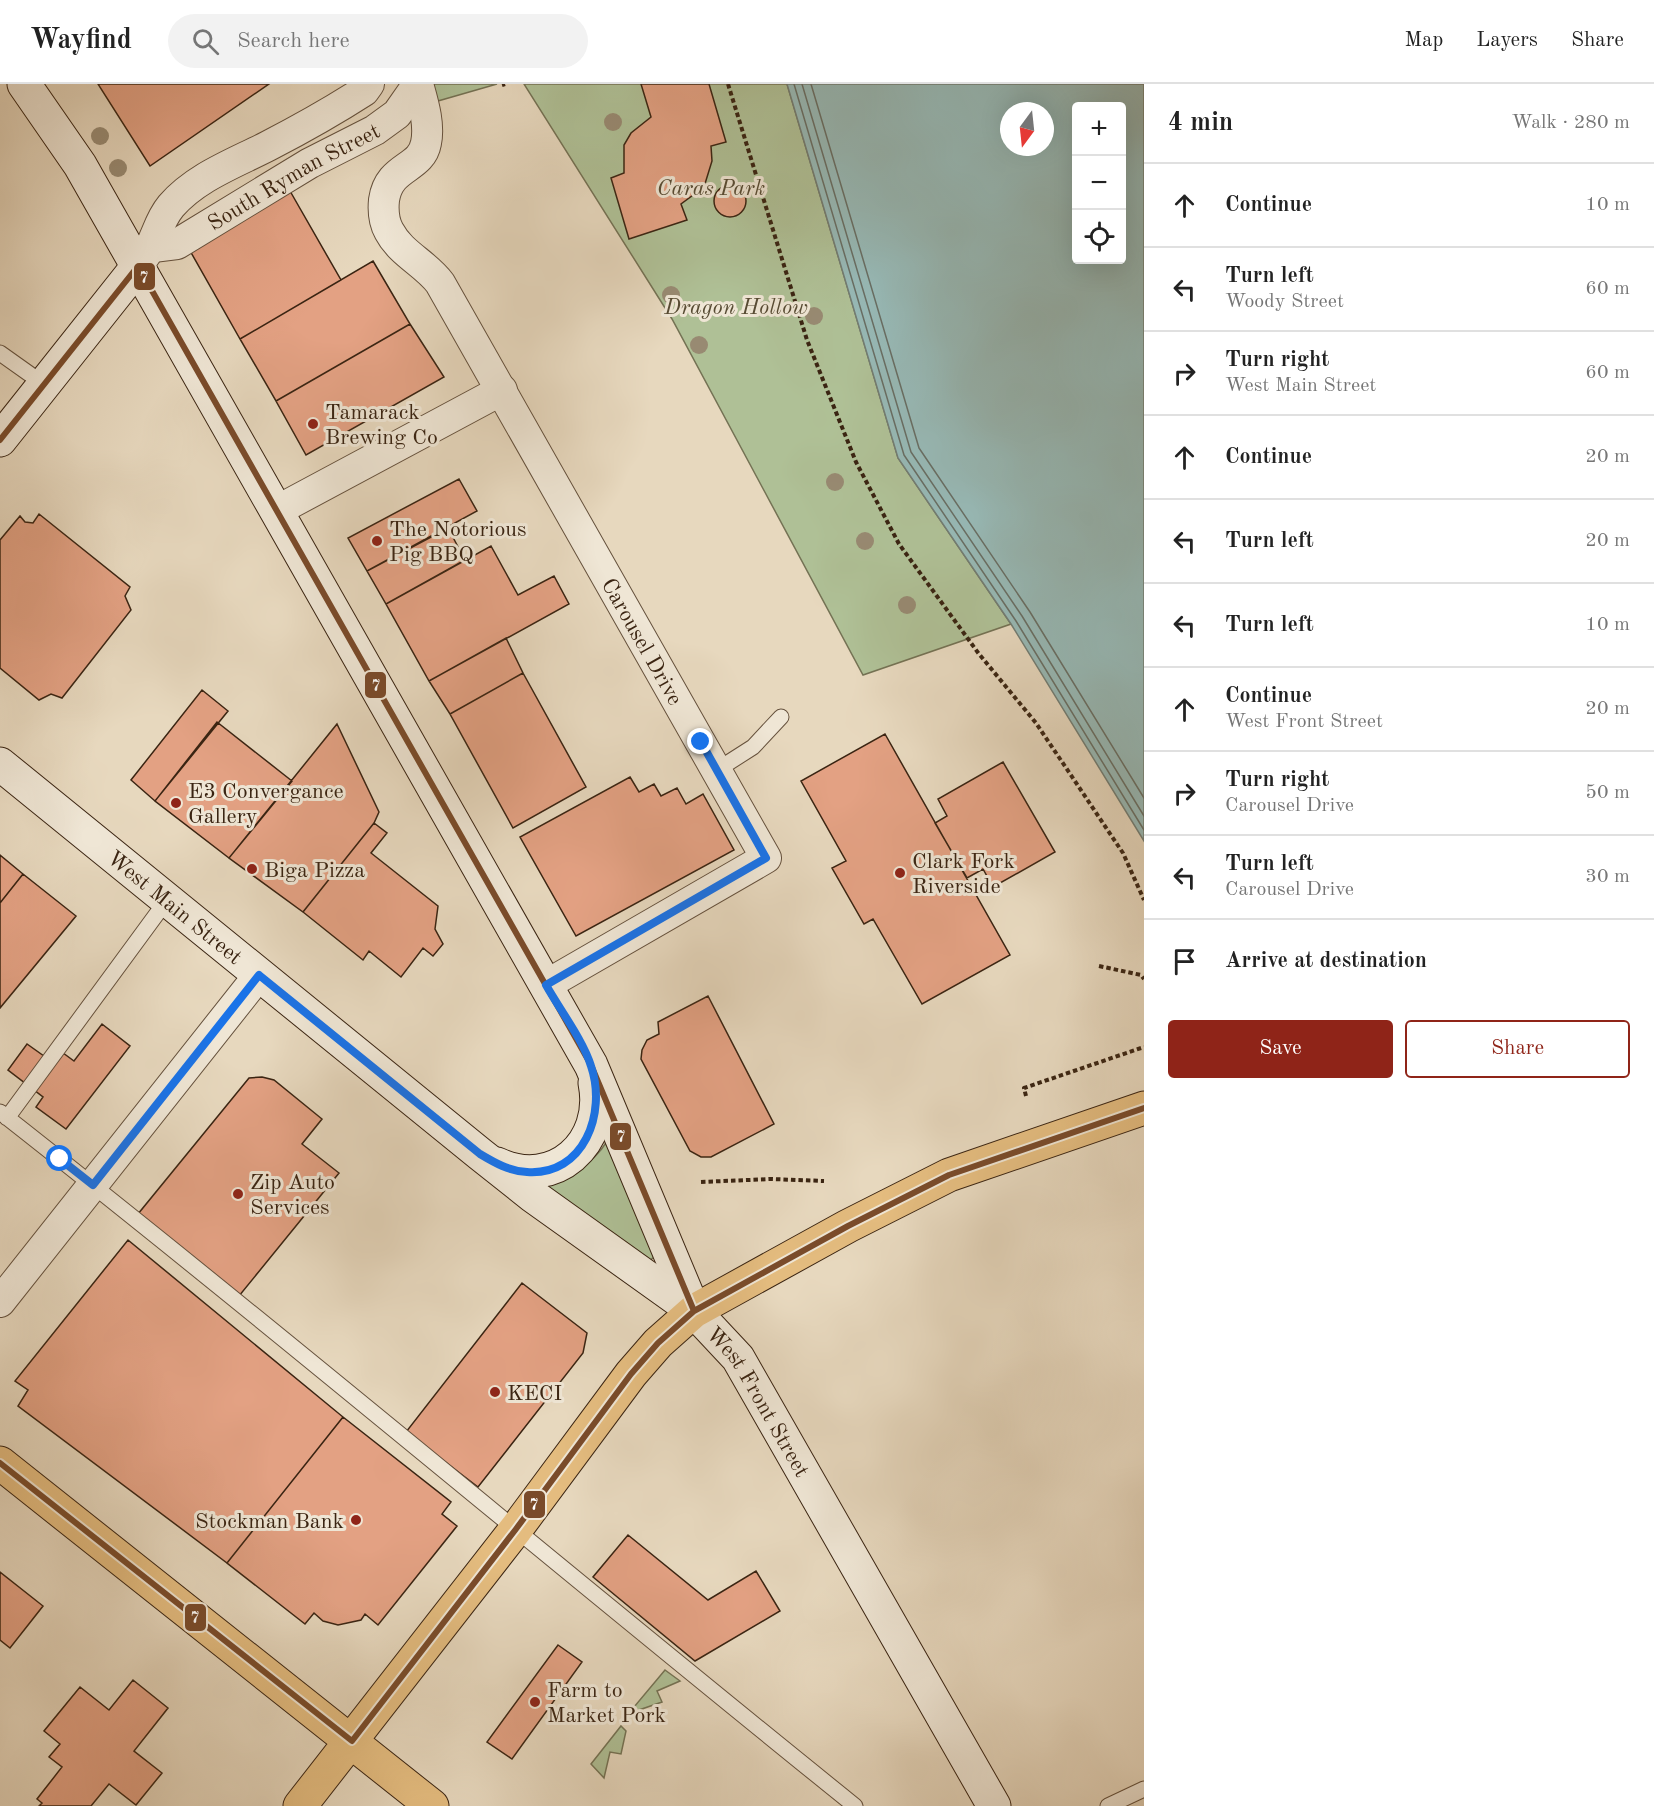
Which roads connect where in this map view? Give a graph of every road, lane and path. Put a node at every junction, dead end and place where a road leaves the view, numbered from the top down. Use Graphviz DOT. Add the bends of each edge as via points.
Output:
graph roads {
  1 [pos="24,84"];
  2 [pos="369,84"];
  3 [pos="418,84"];
  4 [pos="728,84"];
  5 [pos="145,256"];
  6 [pos="0,353"];
  7 [pos="45,385"];
  8 [pos="502,390"];
  9 [pos="0,440"];
  10 [pos="278,510"];
  11 [pos="781,717"];
  12 [pos="0,764"];
  13 [pos="717,770"];
  14 [pos="167,900"];
  15 [pos="1144,900"];
  16 [pos="1099,966"];
  17 [pos="259,975"];
  18 [pos="1144,979"];
  19 [pos="546,985"];
  20 [pos="1144,1047"];
  21 [pos="591,1065"];
  22 [pos="1026,1096"];
  23 [pos="1144,1108"];
  24 [pos="4,1115"];
  25 [pos="480,1154"];
  26 [pos="824,1181"];
  27 [pos="701,1182"];
  28 [pos="93,1185"];
  29 [pos="0,1302"];
  30 [pos="694,1311"];
  31 [pos="0,1463"];
  32 [pos="516,1529"];
  33 [pos="352,1741"];
  34 [pos="1144,1790"];
  35 [pos="300,1806"];
  36 [pos="432,1806"];
  37 [pos="855,1806"];
  38 [pos="994,1806"];
  39 [pos="1108,1806"];
  1 -- 5 [label="street, West Front Street"];
  2 -- 5 [label="street, South Ryman Street" via="318,120 196,183 172,204"];
  3 -- 5 [label="street, South Ryman Street" via="397,114 375,130 310,163 177,244"];
  3 -- 8 [label="street, Carousel Drive" via="424,105 426,143 420,158 389,182 384,205 387,229 403,250 440,283"];
  4 -- 15 [label="path" via="807,340 856,462 899,544 979,654 1036,723 1123,852"];
  5 -- 7 [label="street"];
  5 -- 10 [label="street, West Front Street" via="163,314"];
  6 -- 7 [label="lane"];
  7 -- 9 [label="street"];
  8 -- 10 [label="street"];
  8 -- 13 [label="street, Carousel Drive"];
  10 -- 19 [label="street, West Front Street"];
  11 -- 13 [label="lane" via="753,747"];
  12 -- 14 [label="street, West Main Street"];
  13 -- 19 [label="street, Carousel Drive" via="766,858"];
  14 -- 17 [label="street, West Main Street"];
  14 -- 24 [label="lane"];
  16 -- 18 [label="path" via="1141,975"];
  17 -- 25 [label="street, West Main Street"];
  17 -- 28 [label="street"];
  19 -- 21 [label="street, West Front Street"];
  20 -- 22 [label="path" via="1024,1088"];
  21 -- 25 [label="street" via="596,1117 587,1138 572,1157 556,1167 529,1173 506,1168"];
  21 -- 30 [label="street, West Front Street"];
  23 -- 30 [label="main road" via="949,1175"];
  24 -- 28 [label="lane"];
  25 -- 30 [label="street, West Main Street"];
  26 -- 27 [label="path"];
  28 -- 29 [label="street"];
  28 -- 32 [label="lane"];
  30 -- 32 [label="main road" via="631,1374"];
  30 -- 38 [label="street, West Front Street" via="738,1358"];
  31 -- 33 [label="main road"];
  32 -- 33 [label="main road"];
  32 -- 37 [label="lane"];
  33 -- 35 [label="main road"];
  33 -- 36 [label="main road"];
  34 -- 39 [label="lane"];
}
